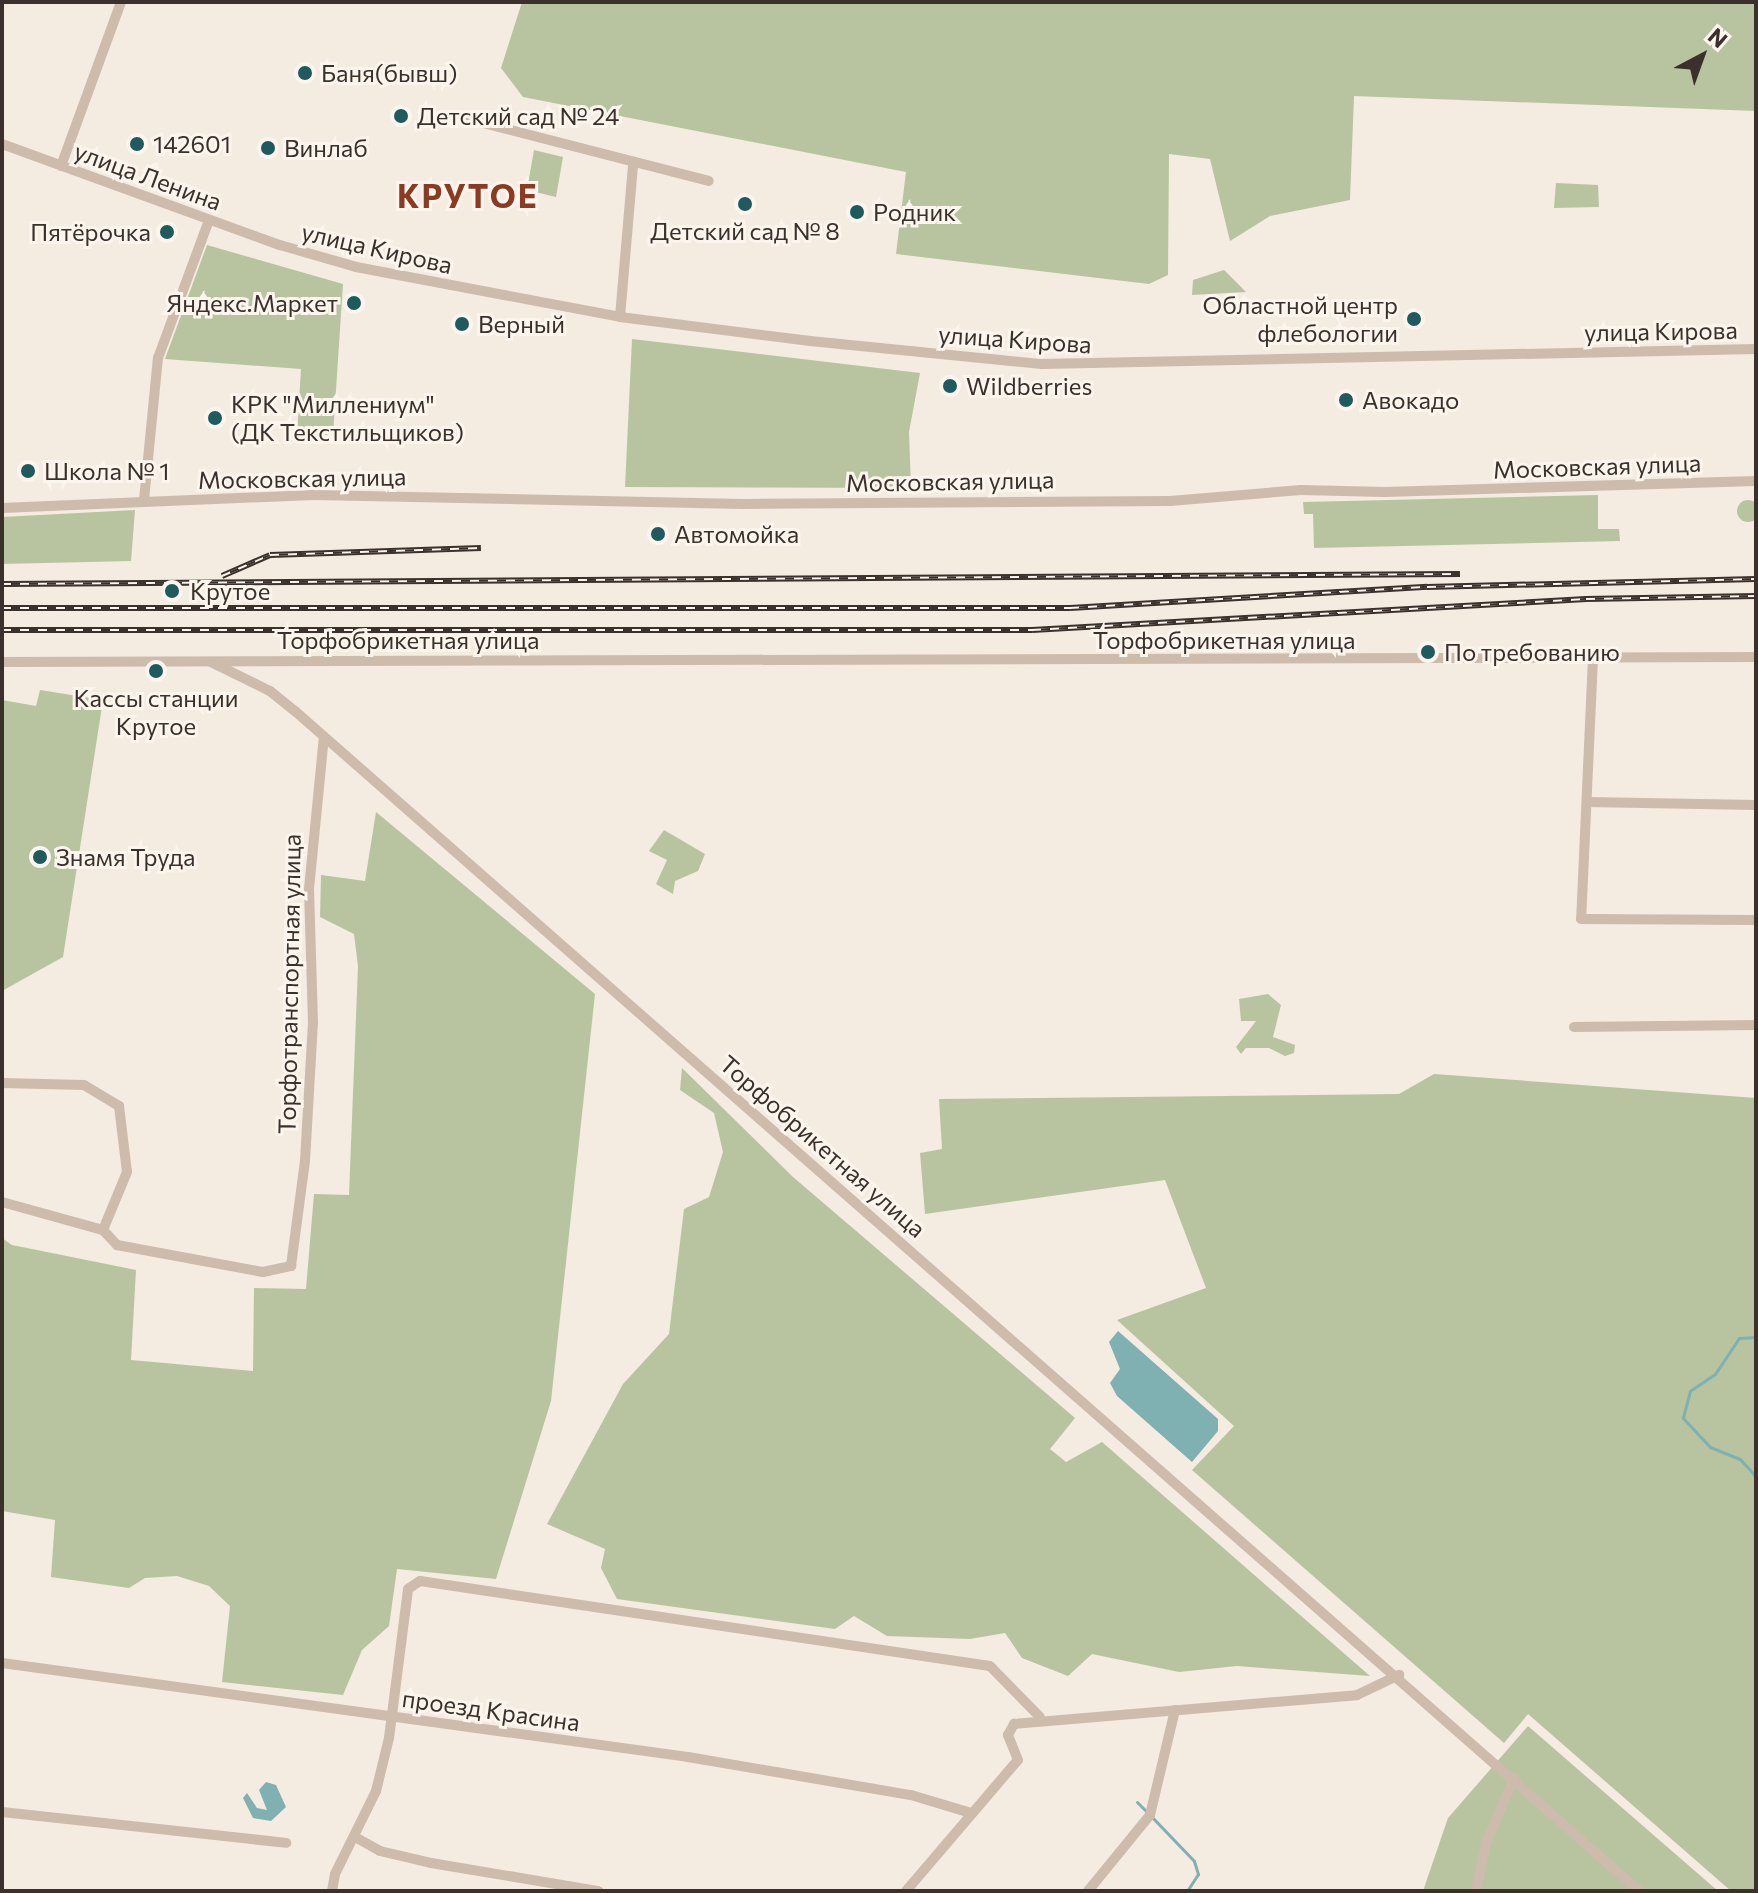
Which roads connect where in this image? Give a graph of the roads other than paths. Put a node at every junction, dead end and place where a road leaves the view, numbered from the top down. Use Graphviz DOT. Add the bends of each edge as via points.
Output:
graph roads {
  1 [pos="121,2"];
  2 [pos="452,115"];
  3 [pos="2,144"];
  4 [pos="633,164"];
  5 [pos="61,166"];
  6 [pos="709,181"];
  7 [pos="209,220"];
  8 [pos="280,245"];
  9 [pos="620,317"];
  10 [pos="1756,349"];
  11 [pos="1756,481"];
  12 [pos="144,500"];
  13 [pos="2,508"];
  14 [pos="1756,657"];
  15 [pos="1593,658"];
  16 [pos="2,662"];
  17 [pos="211,662"];
  18 [pos="324,737"];
  19 [pos="1587,802"];
  20 [pos="1756,805"];
  21 [pos="1756,920"];
  22 [pos="1756,1025"];
  23 [pos="1574,1027"];
  24 [pos="2,1083"];
  25 [pos="2,1202"];
  26 [pos="103,1230"];
  27 [pos="2,1663"];
  28 [pos="1399,1675"];
  29 [pos="1175,1710"];
  30 [pos="391,1716"];
  31 [pos="1040,1717"];
  32 [pos="1514,1778"];
  33 [pos="2,1812"];
  34 [pos="971,1813"];
  35 [pos="355,1837"];
  36 [pos="286,1843"];
  37 [pos="332,1891"];
  38 [pos="599,1891"];
  39 [pos="906,1891"];
  40 [pos="1088,1891"];
  41 [pos="1476,1891"];
  42 [pos="1639,1891"];
  1 -- 5 [label="street"];
  2 -- 4 [label="street"];
  3 -- 5 [label="street, улица Ленина"];
  4 -- 6 [label="street"];
  4 -- 9 [label="street"];
  5 -- 7 [label="street, улица Ленина"];
  7 -- 8 [label="street, улица Ленина"];
  7 -- 12 [label="street" via="158,358"];
  8 -- 9 [label="street, улица Кирова" via="356,267"];
  9 -- 10 [label="street, улица Кирова" via="1042,364"];
  11 -- 12 [label="street, Московская улица" via="1301,490 1170,501 743,504 314,495"];
  12 -- 13 [label="street, Московская улица"];
  14 -- 15 [label="street, Торфобрикетная улица"];
  15 -- 17 [label="street, Торфобрикетная улица"];
  15 -- 19 [label="street"];
  16 -- 17 [label="street, Торфобрикетная улица"];
  17 -- 18 [label="street, Торфобрикетная улица" via="270,691"];
  18 -- 26 [label="street, Торфотранспортная улица" via="309,889 313,1023 305,1161 291,1266 263,1272 117,1245"];
  18 -- 28 [label="street, Торфобрикетная улица"];
  19 -- 20 [label="street"];
  19 -- 21 [label="street" via="1581,919"];
  22 -- 23 [label="street"];
  24 -- 26 [label="street" via="84,1085 119,1106 127,1172"];
  25 -- 26 [label="street, Торфотранспортная улица"];
  27 -- 30 [label="street, проезд Красина"];
  28 -- 29 [label="street" via="1357,1695"];
  28 -- 32 [label="street, Торфобрикетная улица"];
  29 -- 31 [label="street"];
  29 -- 40 [label="street" via="1150,1815"];
  30 -- 31 [label="street" via="408,1589 420,1581 990,1666"];
  30 -- 34 [label="street, проезд Красина" via="688,1757 911,1795"];
  30 -- 35 [label="street" via="376,1791"];
  31 -- 34 [label="street" via="1008,1727 1018,1760"];
  32 -- 41 [label="street" via="1486,1843"];
  32 -- 42 [label="street, Торфобрикетная улица"];
  33 -- 36 [label="street"];
  34 -- 39 [label="street"];
  35 -- 37 [label="street"];
  35 -- 38 [label="street" via="380,1851 431,1863"];
}
